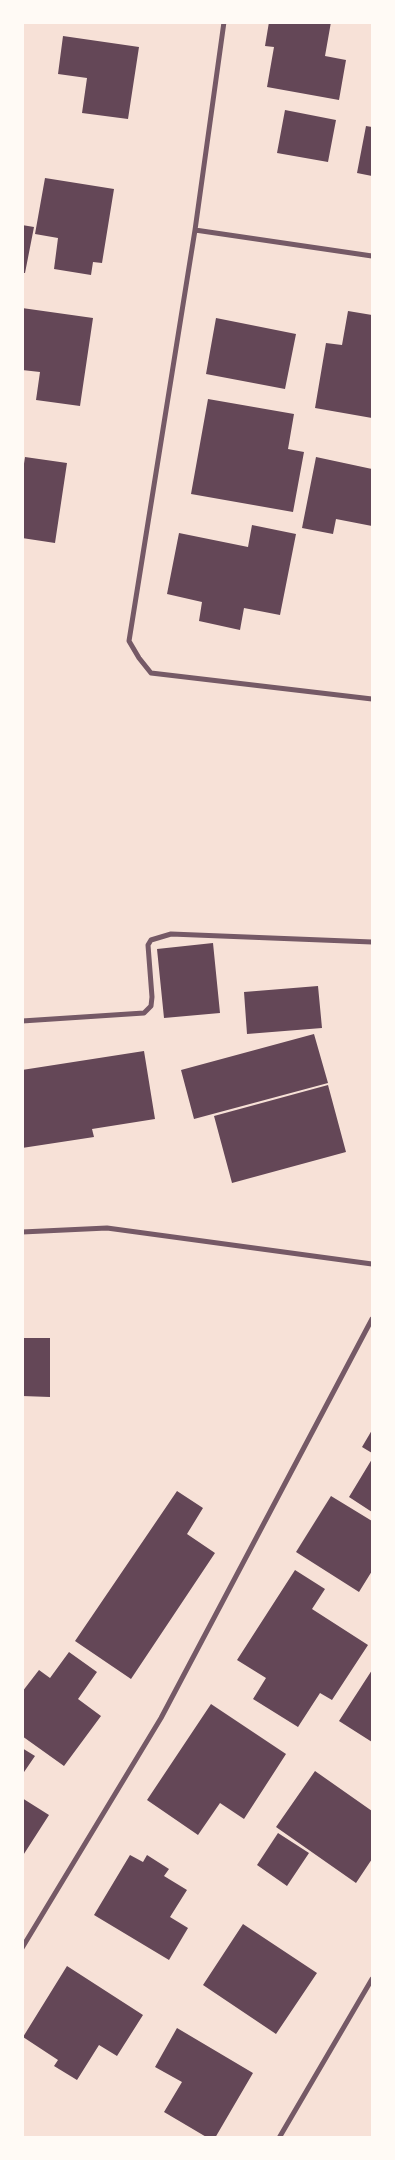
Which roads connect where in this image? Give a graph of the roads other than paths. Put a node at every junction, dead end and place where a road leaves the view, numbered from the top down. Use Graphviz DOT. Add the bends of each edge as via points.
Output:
graph roads {
  1 [pos="224,22"];
  2 [pos="195,230"];
  3 [pos="372,256"];
  4 [pos="372,699"];
  5 [pos="372,942"];
  6 [pos="22,1020"];
  7 [pos="22,1232"];
  8 [pos="372,1264"];
  9 [pos="372,1319"];
  10 [pos="22,1948"];
  11 [pos="372,1978"];
  12 [pos="279,2138"];
  1 -- 2 [label="street"];
  2 -- 3 [label="street"];
  2 -- 4 [label="street" via="129,641 151,673"];
  5 -- 6 [label="street" via="171,934 151,940 148,945 152,997 151,1006 144,1013"];
  7 -- 8 [label="street" via="107,1228"];
  9 -- 10 [label="street" via="161,1718"];
  11 -- 12 [label="street"];
}
